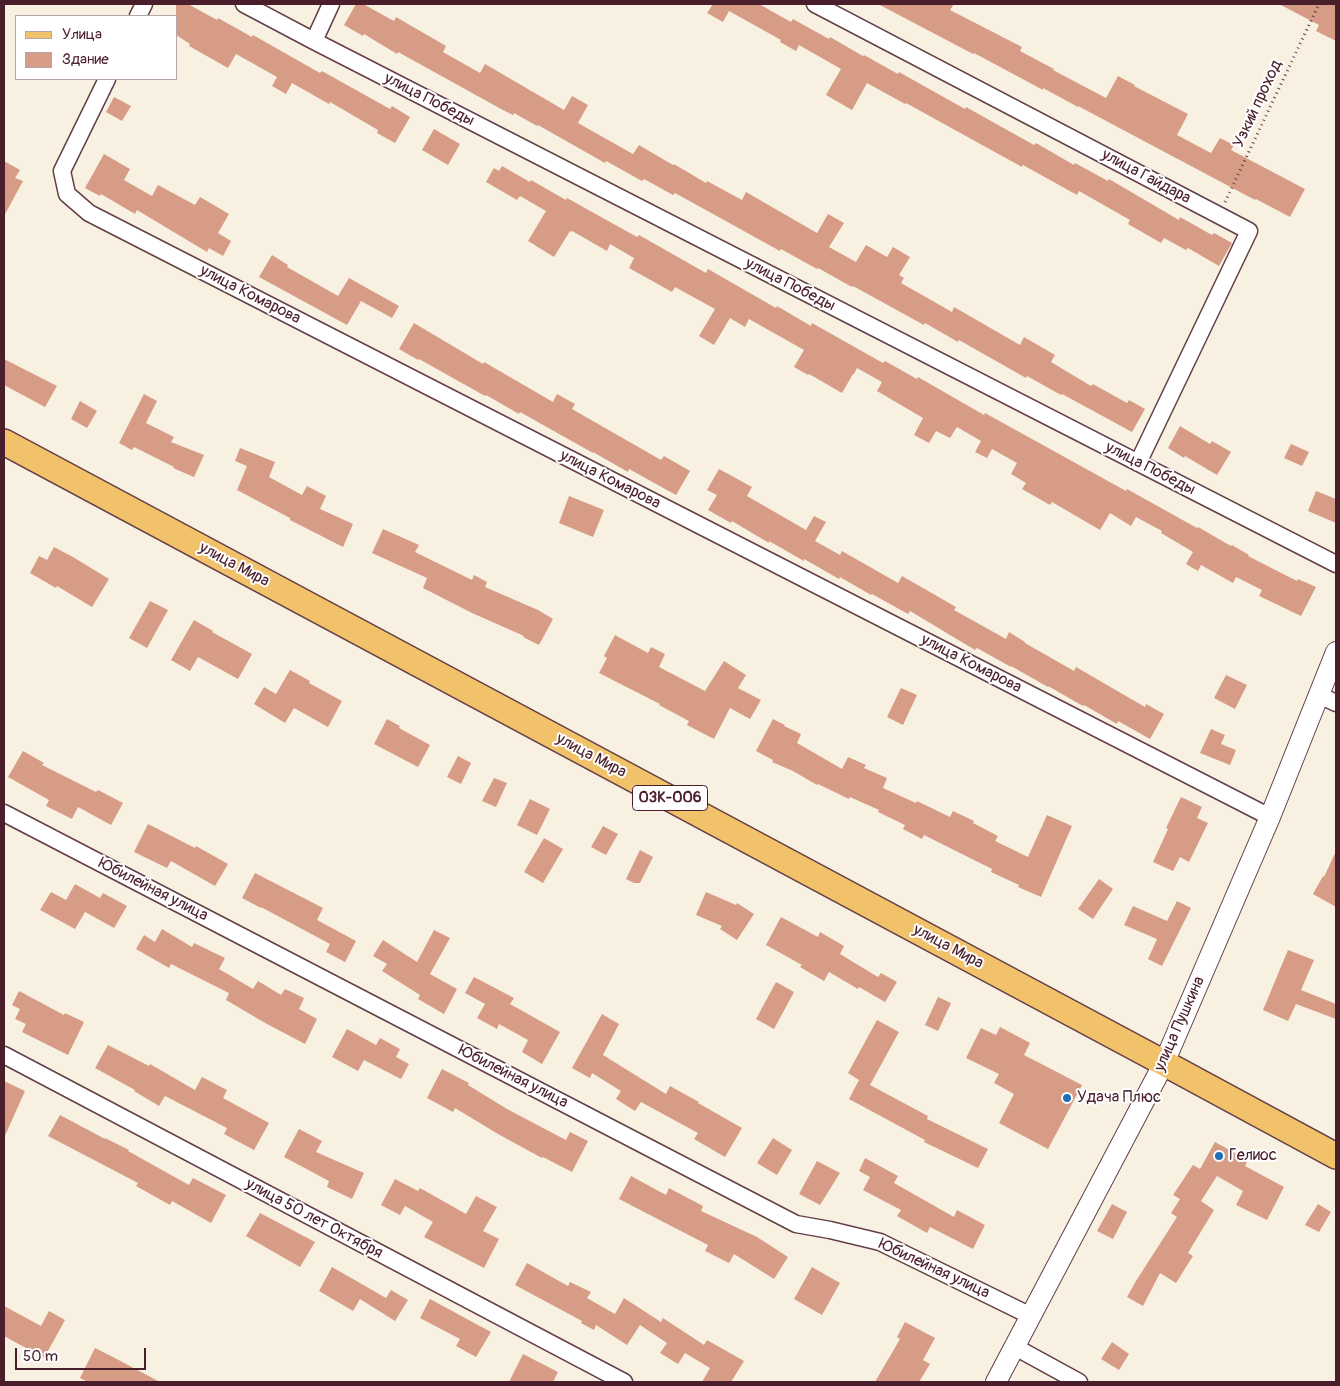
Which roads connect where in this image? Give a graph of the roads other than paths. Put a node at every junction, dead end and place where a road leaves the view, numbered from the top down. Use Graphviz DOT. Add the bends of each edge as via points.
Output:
graph roads {
  1 [pos="244,4"];
  2 [pos="331,4"];
  3 [pos="815,4"];
  4 [pos="314,41"];
  5 [pos="107,80"];
  6 [pos="4,442"];
  7 [pos="1138,464"];
  8 [pos="1336,564"];
  9 [pos="1336,652"];
  10 [pos="1328,699"];
  11 [pos="4,813"];
  12 [pos="1270,817"];
  13 [pos="4,1056"];
  14 [pos="1164,1063"];
  15 [pos="1336,1156"];
  16 [pos="1031,1316"];
  17 [pos="1015,1347"];
  18 [pos="624,1382"];
  19 [pos="996,1382"];
  20 [pos="1079,1382"];
  1 -- 4 [label="street, улица Победы"];
  2 -- 4 [label="street"];
  3 -- 7 [label="street, улица Гайдара" via="1249,231"];
  4 -- 7 [label="street, улица Победы"];
  5 -- 12 [label="street, улица Комарова" via="62,171 68,194 89,212"];
  6 -- 14 [label="main road, улица Мира / 03К-006"];
  7 -- 8 [label="street, улица Победы"];
  9 -- 10 [label="street, улица Пушкина"];
  10 -- 12 [label="street, улица Пушкина"];
  11 -- 16 [label="street, Юбилейная улица" via="796,1224 880,1242"];
  12 -- 14 [label="street, улица Пушкина"];
  13 -- 18 [label="street, улица 50 лет Октября"];
  14 -- 15 [label="main road, улица Мира / 03К-006"];
  14 -- 16 [label="street, улица Пушкина"];
  16 -- 17 [label="street, улица Пушкина"];
  17 -- 19 [label="street, улица Пушкина"];
  17 -- 20 [label="street"];
}
